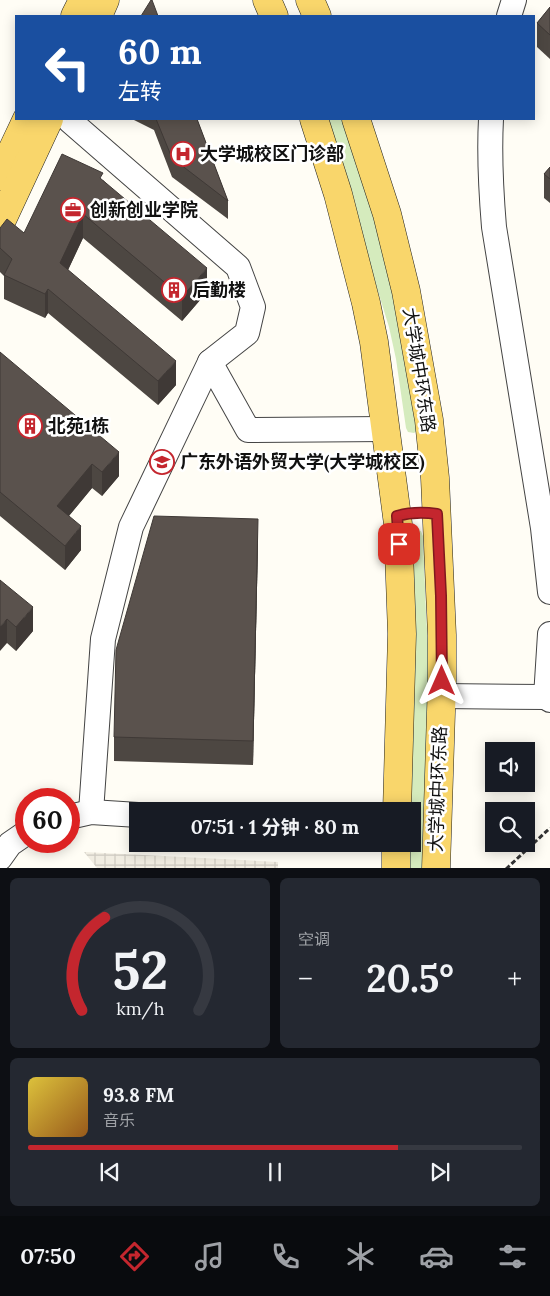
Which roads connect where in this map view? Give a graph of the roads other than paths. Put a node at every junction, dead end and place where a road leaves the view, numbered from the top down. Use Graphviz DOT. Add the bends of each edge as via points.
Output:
graph roads {
  1 [pos="83,0"];
  2 [pos="105,0"];
  3 [pos="267,0"];
  4 [pos="310,0"];
  5 [pos="514,0"];
  6 [pos="76,15"];
  7 [pos="98,15"];
  8 [pos="274,15"];
  9 [pos="317,15"];
  10 [pos="509,15"];
  11 [pos="27,120"];
  12 [pos="60,120"];
  13 [pos="314,120"];
  14 [pos="356,120"];
  15 [pos="491,120"];
  16 [pos="0,176"];
  17 [pos="0,224"];
  18 [pos="210,362"];
  19 [pos="387,438"];
  20 [pos="431,442"];
  21 [pos="437,514"];
  22 [pos="397,516"];
  23 [pos="550,592"];
  24 [pos="550,634"];
  25 [pos="441,696"];
  26 [pos="548,699"];
  27 [pos="397,802"];
  28 [pos="80,814"];
  29 [pos="129,815"];
  30 [pos="15,841"];
  31 [pos="396,852"];
  32 [pos="0,858"];
  33 [pos="396,868"];
  34 [pos="436,868"];
  1 -- 6 [label="main road"];
  2 -- 7 [label="main road"];
  3 -- 8 [label="main road"];
  4 -- 9 [label="main road"];
  5 -- 10 [label="lane"];
  11 -- 16 [label="main road"];
  12 -- 17 [label="main road"];
  12 -- 18 [label="lane" via="238,267 253,307 247,333"];
  13 -- 19 [label="main road" via="338,194 366,303"];
  14 -- 20 [label="main road, 大学城中环东路" via="398,255"];
  15 -- 23 [label="lane" via="490,182 494,227 543,528"];
  18 -- 19 [label="lane" via="248,430"];
  18 -- 28 [label="lane" via="130,527 103,638"];
  19 -- 20 [label="main road" via="403,448"];
  19 -- 22 [label="main road"];
  20 -- 21 [label="main road, 大学城中环东路"];
  21 -- 22 [label="main road" via="424,512"];
  21 -- 25 [label="main road, 大学城中环东路"];
  22 -- 27 [label="main road" via="402,634"];
  24 -- 26 [label="lane"];
  25 -- 26 [label="lane"];
  25 -- 34 [label="main road, 大学城中环东路"];
  28 -- 29 [label="lane"];
  30 -- 32 [label="lane"];
  31 -- 33 [label="main road"];
}
